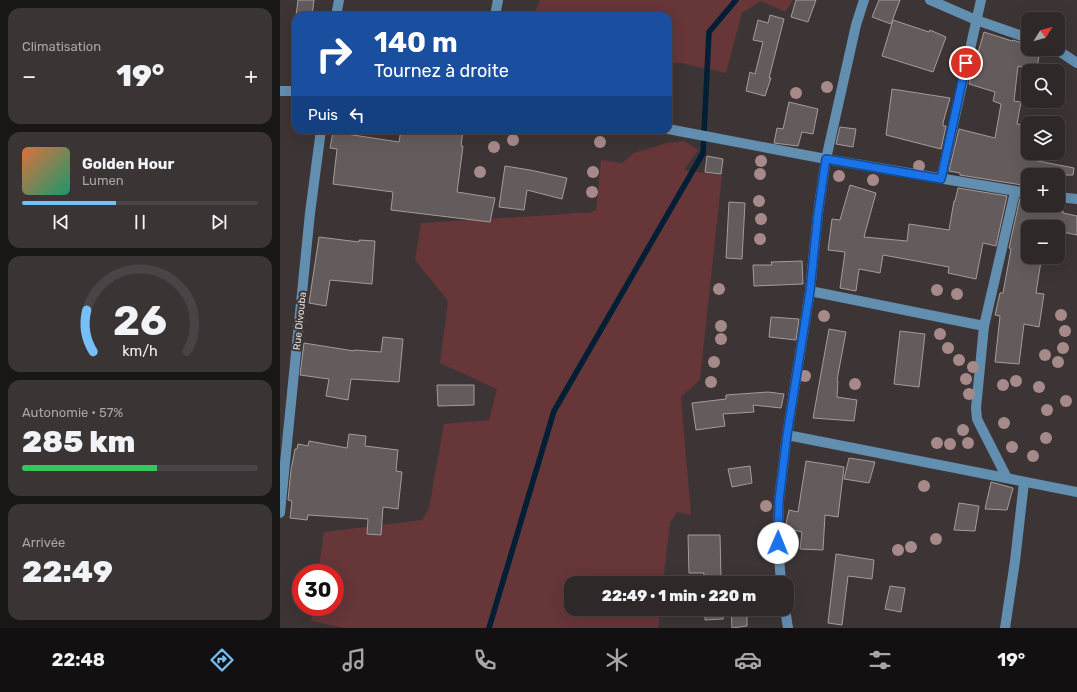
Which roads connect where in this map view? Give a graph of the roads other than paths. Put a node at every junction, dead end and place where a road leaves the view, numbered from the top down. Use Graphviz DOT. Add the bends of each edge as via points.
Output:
graph roads {
  1 [pos="339,0"];
  2 [pos="498,0"];
  3 [pos="864,0"];
  4 [pos="930,0"];
  5 [pos="981,0"];
  6 [pos="337,12"];
  7 [pos="496,12"];
  8 [pos="976,20"];
  9 [pos="1021,36"];
  10 [pos="1065,55"];
  11 [pos="1077,63"];
  12 [pos="280,91"];
  13 [pos="292,91"];
  14 [pos="672,130"];
  15 [pos="320,134"];
  16 [pos="826,159"];
  17 [pos="941,179"];
  18 [pos="1015,192"];
  19 [pos="1021,193"];
  20 [pos="1065,198"];
  21 [pos="1077,199"];
  22 [pos="810,291"];
  23 [pos="984,326"];
  24 [pos="787,435"];
  25 [pos="1007,478"];
  26 [pos="1024,482"];
  27 [pos="1077,492"];
  28 [pos="280,513"];
  29 [pos="780,576"];
  30 [pos="786,616"];
  31 [pos="788,628"];
  32 [pos="1005,628"];
  1 -- 6 [label="street"];
  2 -- 7 [label="street"];
  3 -- 16 [label="street"];
  4 -- 8 [label="street"];
  5 -- 8 [label="street"];
  8 -- 9 [label="street"];
  8 -- 17 [label="street"];
  10 -- 11 [label="street"];
  12 -- 13 [label="street"];
  14 -- 16 [label="street"];
  15 -- 28 [label="street, Rue Divouba" via="310,213"];
  16 -- 17 [label="street"];
  16 -- 22 [label="street"];
  17 -- 18 [label="street"];
  18 -- 19 [label="street"];
  18 -- 23 [label="street"];
  20 -- 21 [label="street"];
  22 -- 23 [label="street"];
  22 -- 24 [label="street"];
  23 -- 25 [label="street" via="977,420"];
  24 -- 25 [label="street"];
  24 -- 29 [label="street" via="779,500"];
  25 -- 26 [label="street"];
  26 -- 27 [label="street"];
  26 -- 32 [label="street"];
  30 -- 31 [label="street"];
}
